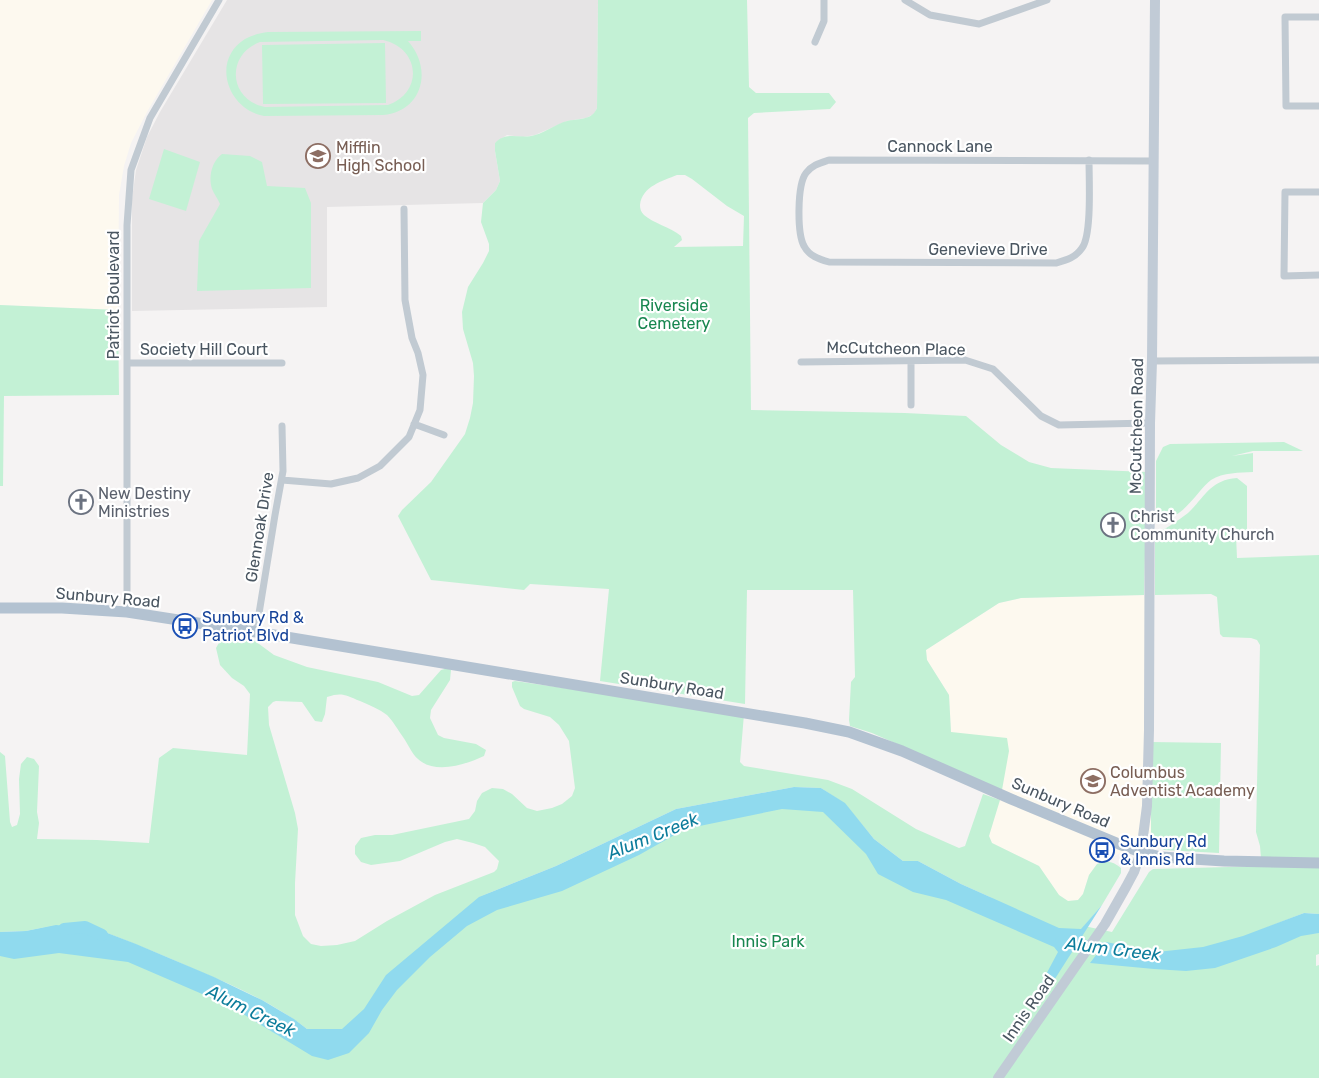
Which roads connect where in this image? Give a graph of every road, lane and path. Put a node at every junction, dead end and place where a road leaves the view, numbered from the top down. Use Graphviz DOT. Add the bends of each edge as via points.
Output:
graph roads {
  1 [pos="219,0"];
  2 [pos="824,0"];
  3 [pos="905,0"];
  4 [pos="1047,0"];
  5 [pos="1155,0"];
  6 [pos="1319,16"];
  7 [pos="815,42"];
  8 [pos="1319,106"];
  9 [pos="1089,160"];
  10 [pos="1154,160"];
  11 [pos="1319,192"];
  12 [pos="404,209"];
  13 [pos="804,247"];
  14 [pos="1319,275"];
  15 [pos="1319,360"];
  16 [pos="910,361"];
  17 [pos="1152,361"];
  18 [pos="801,362"];
  19 [pos="127,363"];
  20 [pos="282,363"];
  21 [pos="911,405"];
  22 [pos="1150,423"];
  23 [pos="414,424"];
  24 [pos="282,426"];
  25 [pos="444,435"];
  26 [pos="282,480"];
  27 [pos="0,608"];
  28 [pos="127,612"];
  29 [pos="256,632"];
  30 [pos="1141,852"];
  31 [pos="1319,863"];
  32 [pos="998,1078"];
  1 -- 19 [label="street, Patriot Boulevard" via="150,118 130,170"];
  2 -- 7 [label="street" via="824,21"];
  3 -- 4 [label="street" via="930,15 979,24"];
  5 -- 10 [label="main road, McCutcheon Road"];
  6 -- 8 [label="street" via="1285,17 1286,106"];
  9 -- 10 [label="street, Cannock Lane"];
  9 -- 13 [label="street, Cannock Lane" via="829,160 815,164 805,174 800,188 799,233"];
  9 -- 13 [label="street, Genevieve Drive" via="1088,232 1084,247 1072,259 1056,263 829,262 815,258"];
  10 -- 17 [label="main road, McCutcheon Road"];
  11 -- 14 [label="street" via="1285,192 1284,276"];
  12 -- 23 [label="street" via="405,300 423,375 420,410"];
  15 -- 17 [label="street"];
  16 -- 18 [label="street, McCutcheon Place"];
  16 -- 21 [label="street"];
  16 -- 22 [label="street, McCutcheon Place" via="965,360 994,370 1041,416 1059,425"];
  17 -- 22 [label="main road, McCutcheon Road"];
  19 -- 20 [label="street, Society Hill Court"];
  19 -- 28 [label="street, Patriot Boulevard"];
  22 -- 30 [label="main road, McCutcheon Road" via="1149,730 1147,806"];
  23 -- 25 [label="street"];
  23 -- 26 [label="street" via="409,437 380,466 358,478 331,484"];
  24 -- 26 [label="street, Glennoak Drive"];
  26 -- 29 [label="street, Glennoak Drive"];
  27 -- 28 [label="main road, Sunbury Road"];
  28 -- 29 [label="main road, Sunbury Road"];
  29 -- 30 [label="main road, Sunbury Road" via="849,732 902,751"];
  30 -- 31 [label="main road, Sunbury Road" via="1161,857 1224,861"];
  30 -- 32 [label="main road, Innis Road" via="1134,872 1105,924"];
}
